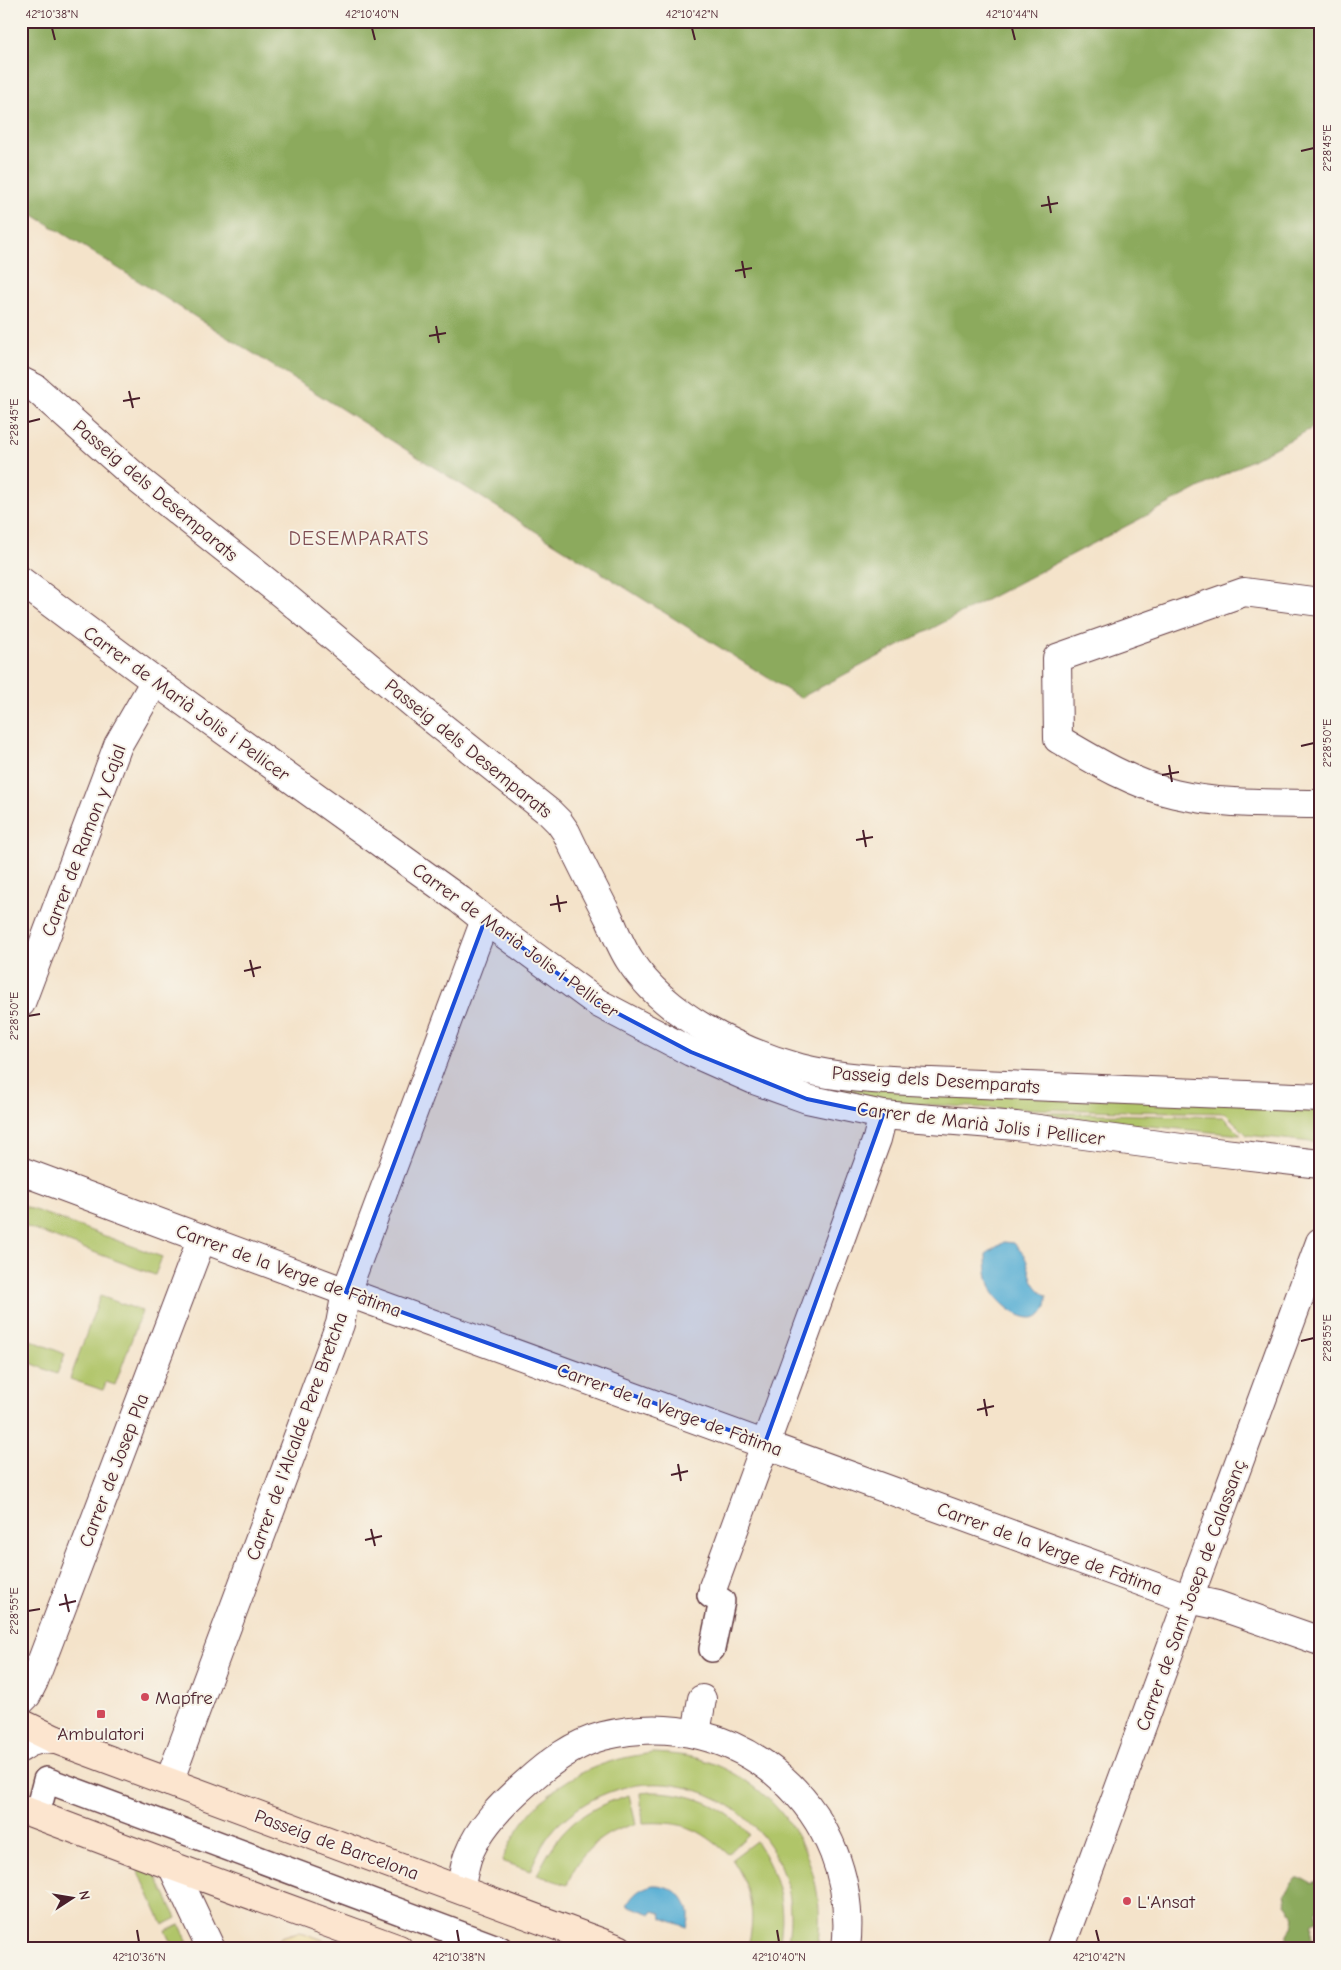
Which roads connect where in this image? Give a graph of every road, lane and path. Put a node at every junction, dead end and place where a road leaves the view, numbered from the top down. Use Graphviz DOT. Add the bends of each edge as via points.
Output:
graph roads {
  1 [pos="21,381"];
  2 [pos="21,581"];
  3 [pos="1320,602"];
  4 [pos="155,681"];
  5 [pos="1320,804"];
  6 [pos="485,920"];
  7 [pos="21,1004"];
  8 [pos="1320,1098"];
  9 [pos="883,1115"];
  10 [pos="1320,1164"];
  11 [pos="21,1171"];
  12 [pos="202,1238"];
  13 [pos="1320,1242"];
  14 [pos="346,1292"];
  15 [pos="765,1443"];
  16 [pos="713,1587"];
  17 [pos="1189,1599"];
  18 [pos="1320,1641"];
  19 [pos="712,1649"];
  20 [pos="702,1699"];
  21 [pos="21,1701"];
  22 [pos="21,1723"];
  23 [pos="696,1733"];
  24 [pos="56,1740"];
  25 [pos="21,1748"];
  26 [pos="169,1782"];
  27 [pos="31,1806"];
  28 [pos="172,1866"];
  29 [pos="460,1889"];
  30 [pos="210,1949"];
  31 [pos="399,1949"];
  32 [pos="500,1949"];
  33 [pos="619,1949"];
  34 [pos="846,1949"];
  35 [pos="1060,1949"];
  1 -- 8 [label="street, Passeig dels Desemparats" via="36,388 140,480 550,813 566,832 630,961 659,995 709,1031 800,1068 868,1078"];
  2 -- 4 [label="street, Carrer de Marià Jolis i Pellicer"];
  3 -- 5 [label="street" via="1244,592 1057,658 1058,739 1098,763 1174,794 1214,800"];
  4 -- 6 [label="street, Carrer de Marià Jolis i Pellicer"];
  4 -- 7 [label="street, Carrer de Ramon y Cajal" via="118,745"];
  6 -- 9 [label="street, Carrer de Marià Jolis i Pellicer" via="598,1002 691,1052 807,1099"];
  6 -- 14 [label="street, Carrer de l'Alcalde Pere Bretcha"];
  9 -- 10 [label="street, Carrer de Marià Jolis i Pellicer" via="1016,1126"];
  9 -- 15 [label="street"];
  11 -- 12 [label="street, Carrer de la Verge de Fàtima"];
  12 -- 14 [label="street, Carrer de la Verge de Fàtima"];
  12 -- 21 [label="street, Carrer de Josep Pla" via="34,1681"];
  13 -- 17 [label="street, Carrer de Sant Josep de Calassanç"];
  14 -- 15 [label="street, Carrer de la Verge de Fàtima"];
  14 -- 26 [label="street, Carrer de l'Alcalde Pere Bretcha" via="340,1324"];
  15 -- 16 [label="street"];
  15 -- 17 [label="street, Carrer de la Verge de Fàtima"];
  16 -- 19 [label="street" via="710,1596 722,1602"];
  17 -- 18 [label="street, Carrer de la Verge de Fàtima" via="1217,1605"];
  17 -- 35 [label="street, Carrer de Sant Josep de Calassanç"];
  20 -- 23 [label="street"];
  22 -- 24 [label="main road, Passeig de Barcelona"];
  23 -- 29 [label="street" via="634,1730 602,1736 568,1751 536,1774 494,1815 468,1857"];
  23 -- 34 [label="street" via="750,1754 783,1777 810,1808 829,1842 842,1880 847,1918"];
  24 -- 25 [label="street, Passeig de Barcelona" via="40,1739"];
  24 -- 26 [label="main road, Passeig de Barcelona"];
  26 -- 29 [label="main road, Passeig de Barcelona"];
  27 -- 28 [label="main road"];
  27 -- 32 [label="street" via="46,1780"];
  28 -- 30 [label="street"];
  28 -- 31 [label="main road"];
  29 -- 33 [label="main road, Passeig de Barcelona"];
}
